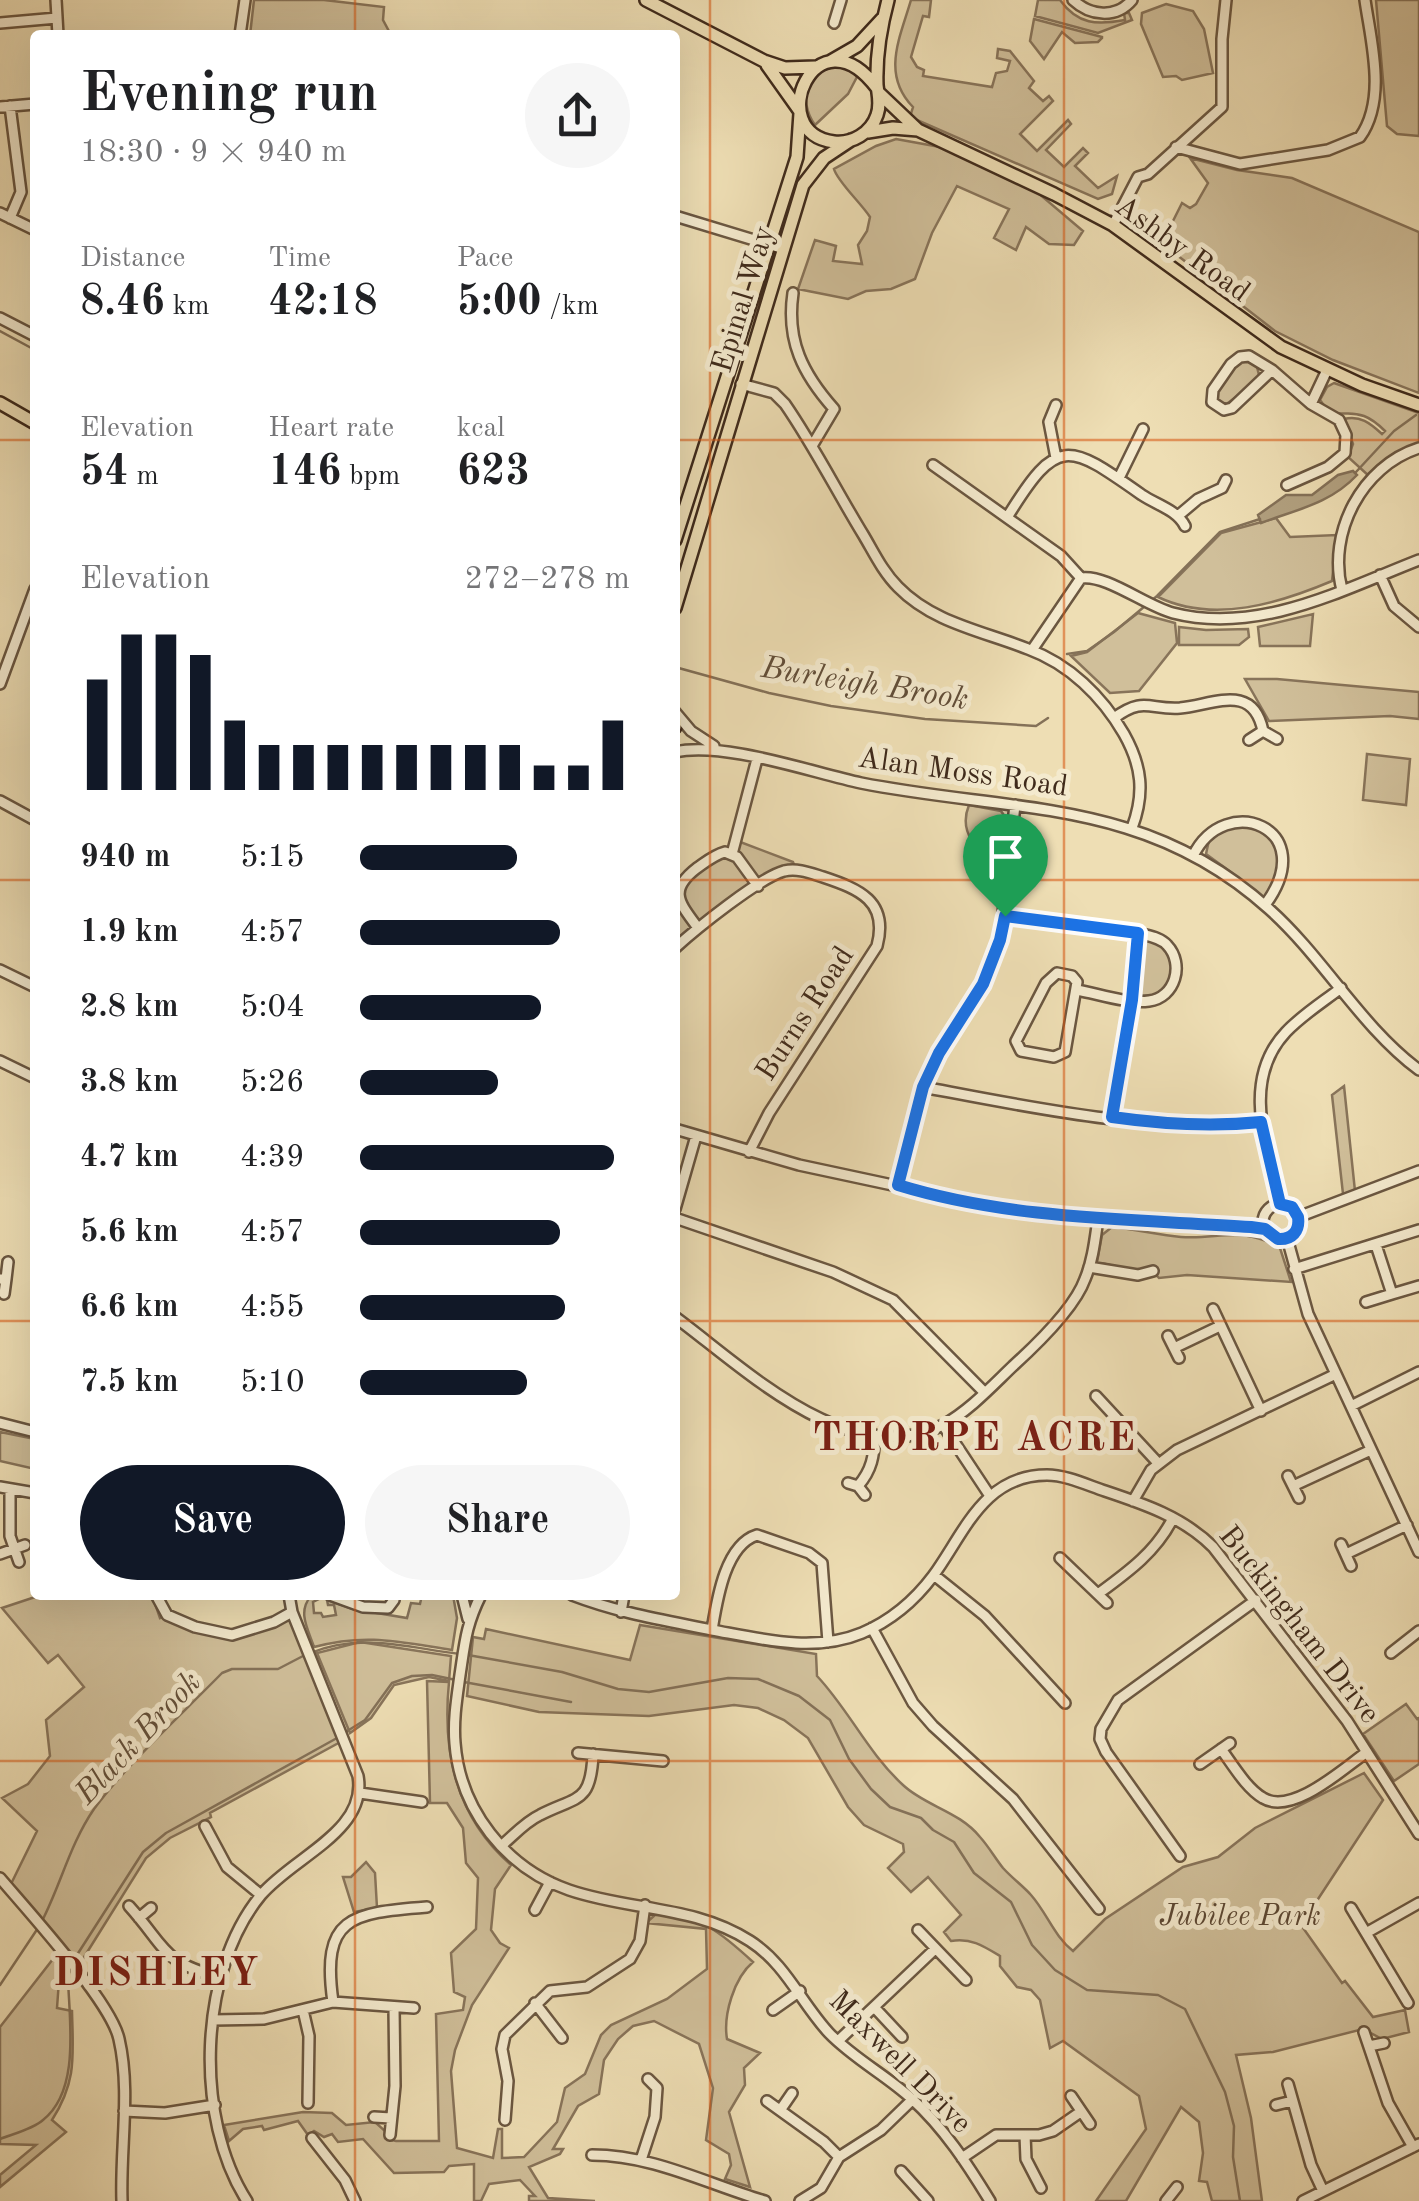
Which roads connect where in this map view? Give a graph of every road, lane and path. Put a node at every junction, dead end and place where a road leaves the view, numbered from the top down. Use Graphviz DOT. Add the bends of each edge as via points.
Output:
graph roads {
  1 [pos="56,0"];
  2 [pos="245,0"];
  3 [pos="646,0"];
  4 [pos="888,0"];
  5 [pos="1074,0"];
  6 [pos="1132,0"];
  7 [pos="1226,0"];
  8 [pos="1365,0"];
  9 [pos="842,6"];
  10 [pos="883,17"];
  11 [pos="57,18"];
  12 [pos="834,22"];
  13 [pos="0,23"];
  14 [pos="58,30"];
  15 [pos="241,30"];
  16 [pos="764,62"];
  17 [pos="824,64"];
  18 [pos="878,90"];
  19 [pos="30,104"];
  20 [pos="5,106"];
  21 [pos="800,112"];
  22 [pos="918,130"];
  23 [pos="864,134"];
  24 [pos="852,140"];
  25 [pos="1176,147"];
  26 [pos="5,216"];
  27 [pos="680,218"];
  28 [pos="1113,225"];
  29 [pos="30,228"];
  30 [pos="768,245"];
  31 [pos="784,249"];
  32 [pos="792,294"];
  33 [pos="0,318"];
  34 [pos="30,333"];
  35 [pos="1272,370"];
  36 [pos="1327,370"];
  37 [pos="724,379"];
  38 [pos="741,384"];
  39 [pos="0,403"];
  40 [pos="1311,404"];
  41 [pos="1416,404"];
  42 [pos="1050,409"];
  43 [pos="30,420"];
  44 [pos="1143,436"];
  45 [pos="812,446"];
  46 [pos="1419,448"];
  47 [pos="1056,458"];
  48 [pos="933,465"];
  49 [pos="957,465"];
  50 [pos="1311,474"];
  51 [pos="950,475"];
  52 [pos="1119,478"];
  53 [pos="1287,485"];
  54 [pos="1310,486"];
  55 [pos="1226,487"];
  56 [pos="680,514"];
  57 [pos="1180,515"];
  58 [pos="1008,516"];
  59 [pos="1185,526"];
  60 [pos="1419,560"];
  61 [pos="1380,576"];
  62 [pos="1081,578"];
  63 [pos="1342,590"];
  64 [pos="680,591"];
  65 [pos="30,603"];
  66 [pos="1419,627"];
  67 [pos="1032,650"];
  68 [pos="0,684"];
  69 [pos="680,717"];
  70 [pos="1114,718"];
  71 [pos="1263,731"];
  72 [pos="1277,739"];
  73 [pos="1248,740"];
  74 [pos="721,750"];
  75 [pos="680,751"];
  76 [pos="757,759"];
  77 [pos="0,801"];
  78 [pos="1016,804"];
  79 [pos="30,817"];
  80 [pos="1132,828"];
  81 [pos="732,854"];
  82 [pos="1194,856"];
  83 [pos="758,886"];
  84 [pos="1265,905"];
  85 [pos="1005,916"];
  86 [pos="698,928"];
  87 [pos="1138,933"];
  88 [pos="680,944"];
  89 [pos="0,970"];
  90 [pos="30,985"];
  91 [pos="1342,988"];
  92 [pos="1077,990"];
  93 [pos="1132,1000"];
  94 [pos="1,1063"];
  95 [pos="1419,1070"];
  96 [pos="30,1076"];
  97 [pos="923,1087"];
  98 [pos="1112,1117"];
  99 [pos="1261,1122"];
  100 [pos="680,1131"];
  101 [pos="696,1136"];
  102 [pos="749,1152"];
  103 [pos="1419,1171"];
  104 [pos="898,1185"];
  105 [pos="680,1192"];
  106 [pos="1280,1204"];
  107 [pos="1298,1217"];
  108 [pos="1098,1219"];
  109 [pos="680,1220"];
  110 [pos="1265,1229"];
  111 [pos="1419,1230"];
  112 [pos="1287,1238"];
  113 [pos="1376,1244"];
  114 [pos="8,1262"];
  115 [pos="1089,1267"];
  116 [pos="1294,1269"];
  117 [pos="1153,1271"];
  118 [pos="3,1279"];
  119 [pos="1419,1286"];
  120 [pos="4,1294"];
  121 [pos="1392,1294"];
  122 [pos="1366,1302"];
  123 [pos="1212,1309"];
  124 [pos="680,1321"];
  125 [pos="1220,1326"];
  126 [pos="1168,1336"];
  127 [pos="1419,1372"];
  128 [pos="1336,1374"];
  129 [pos="984,1392"];
  130 [pos="1096,1396"];
  131 [pos="1350,1406"];
  132 [pos="1105,1408"];
  133 [pos="1261,1411"];
  134 [pos="1096,1416"];
  135 [pos="0,1424"];
  136 [pos="943,1425"];
  137 [pos="30,1431"];
  138 [pos="874,1435"];
  139 [pos="1370,1450"];
  140 [pos="1158,1463"];
  141 [pos="5,1488"];
  142 [pos="857,1488"];
  143 [pos="30,1492"];
  144 [pos="990,1496"];
  145 [pos="1300,1498"];
  146 [pos="1133,1501"];
  147 [pos="1174,1518"];
  148 [pos="1407,1525"];
  149 [pos="20,1547"];
  150 [pos="1418,1548"];
  151 [pos="0,1554"];
  152 [pos="1060,1558"];
  153 [pos="19,1562"];
  154 [pos="1351,1566"];
  155 [pos="1070,1570"];
  156 [pos="934,1575"];
  157 [pos="1062,1578"];
  158 [pos="1098,1594"];
  159 [pos="159,1600"];
  160 [pos="290,1600"];
  161 [pos="344,1600"];
  162 [pos="394,1600"];
  163 [pos="463,1600"];
  164 [pos="478,1600"];
  165 [pos="586,1600"];
  166 [pos="623,1600"];
  167 [pos="1256,1600"];
  168 [pos="1107,1602"];
  169 [pos="292,1612"];
  170 [pos="621,1612"];
  171 [pos="468,1619"];
  172 [pos="872,1628"];
  173 [pos="712,1630"];
  174 [pos="1397,1631"];
  175 [pos="1419,1631"];
  176 [pos="828,1642"];
  177 [pos="1406,1642"];
  178 [pos="1392,1653"];
  179 [pos="1060,1677"];
  180 [pos="1049,1686"];
  181 [pos="1066,1703"];
  182 [pos="1368,1752"];
  183 [pos="578,1753"];
  184 [pos="593,1754"];
  185 [pos="663,1761"];
  186 [pos="1200,1764"];
  187 [pos="360,1794"];
  188 [pos="411,1815"];
  189 [pos="206,1826"];
  190 [pos="1419,1834"];
  191 [pos="210,1839"];
  192 [pos="1168,1839"];
  193 [pos="199,1844"];
  194 [pos="501,1846"];
  195 [pos="1158,1846"];
  196 [pos="1180,1856"];
  197 [pos="0,1878"];
  198 [pos="550,1882"];
  199 [pos="1102,1891"];
  200 [pos="260,1895"];
  201 [pos="1092,1899"];
  202 [pos="1419,1903"];
  203 [pos="552,1904"];
  204 [pos="645,1905"];
  205 [pos="129,1906"];
  206 [pos="151,1908"];
  207 [pos="427,1908"];
  208 [pos="1099,1908"];
  209 [pos="1351,1908"];
  210 [pos="139,1918"];
  211 [pos="918,1930"];
  212 [pos="1366,1934"];
  213 [pos="935,1949"];
  214 [pos="219,1977"];
  215 [pos="966,1980"];
  216 [pos="800,1991"];
  217 [pos="1408,1995"];
  218 [pos="332,2002"];
  219 [pos="535,2003"];
  220 [pos="874,2007"];
  221 [pos="394,2008"];
  222 [pos="414,2008"];
  223 [pos="303,2010"];
  224 [pos="773,2010"];
  225 [pos="213,2020"];
  226 [pos="899,2030"];
  227 [pos="1364,2032"];
  228 [pos="562,2038"];
  229 [pos="838,2041"];
  230 [pos="1384,2043"];
  231 [pos="1369,2046"];
  232 [pos="648,2079"];
  233 [pos="666,2080"];
  234 [pos="1288,2084"];
  235 [pos="657,2088"];
  236 [pos="792,2092"];
  237 [pos="1071,2096"];
  238 [pos="912,2099"];
  239 [pos="1292,2100"];
  240 [pos="767,2101"];
  241 [pos="308,2103"];
  242 [pos="214,2104"];
  243 [pos="1276,2105"];
  244 [pos="781,2109"];
  245 [pos="518,2110"];
  246 [pos="124,2111"];
  247 [pos="1079,2113"];
  248 [pos="374,2118"];
  249 [pos="391,2118"];
  250 [pos="1090,2124"];
  251 [pos="390,2135"];
  252 [pos="1026,2136"];
  253 [pos="312,2138"];
  254 [pos="332,2142"];
  255 [pos="1416,2146"];
  256 [pos="321,2151"];
  257 [pos="592,2156"];
  258 [pos="839,2157"];
  259 [pos="962,2158"];
  260 [pos="641,2160"];
  261 [pos="1046,2167"];
  262 [pos="901,2172"];
  263 [pos="1034,2174"];
  264 [pos="911,2182"];
  265 [pos="1177,2187"];
  266 [pos="1041,2188"];
  267 [pos="900,2191"];
  268 [pos="1323,2191"];
  269 [pos="1165,2196"];
  270 [pos="122,2201"];
  271 [pos="247,2201"];
  272 [pos="355,2201"];
  273 [pos="765,2201"];
  274 [pos="803,2201"];
  275 [pos="928,2201"];
  276 [pos="990,2201"];
  277 [pos="1303,2201"];
  1 -- 11 [label="street"];
  2 -- 15 [label="street"];
  3 -- 16 [label="main road"];
  4 -- 10 [label="main road"];
  5 -- 6 [label="street" via="1099,14 1123,10"];
  7 -- 25 [label="street" via="1224,104"];
  8 -- 25 [label="street" via="1375,85 1360,137 1328,150 1240,164"];
  9 -- 12 [label="street"];
  10 -- 17 [label="main road" via="857,46"];
  10 -- 18 [label="main road"];
  11 -- 13 [label="street"];
  11 -- 14 [label="street"];
  16 -- 17 [label="main road" via="794,69"];
  16 -- 21 [label="main road"];
  17 -- 18 [label="main road" via="859,66"];
  17 -- 21 [label="main road" via="802,86"];
  18 -- 22 [label="main road, Ashby Road"];
  18 -- 23 [label="main road" via="878,112"];
  19 -- 20 [label="street"];
  20 -- 26 [label="street" via="21,192"];
  21 -- 24 [label="main road" via="821,138"];
  21 -- 30 [label="main road, Epinal Way" via="797,158"];
  22 -- 23 [label="main road, Ashby Road"];
  22 -- 28 [label="main road, Ashby Road"];
  23 -- 24 [label="main road"];
  24 -- 31 [label="main road, Epinal Way" via="824,158 803,185"];
  25 -- 28 [label="street" via="1138,177"];
  26 -- 29 [label="street"];
  27 -- 30 [label="street"];
  28 -- 36 [label="main road, Ashby Road" via="1253,329"];
  30 -- 31 [label="street"];
  30 -- 37 [label="main road, Epinal Way"];
  31 -- 38 [label="main road, Epinal Way"];
  32 -- 45 [label="street" via="804,374 834,409"];
  33 -- 34 [label="street"];
  35 -- 35 [label="street" via="1232,408 1212,402 1236,359 1249,356"];
  35 -- 40 [label="street"];
  36 -- 40 [label="street"];
  36 -- 41 [label="main road, Ashby Road"];
  37 -- 38 [label="main road"];
  37 -- 56 [label="main road, Epinal Way"];
  38 -- 45 [label="street" via="781,398"];
  38 -- 64 [label="main road, Epinal Way"];
  39 -- 43 [label="main road"];
  40 -- 50 [label="street" via="1339,420 1347,446 1339,460"];
  42 -- 47 [label="street"];
  44 -- 52 [label="street"];
  45 -- 67 [label="street" via="901,590 939,617"];
  46 -- 63 [label="street" via="1394,459 1356,499 1338,548"];
  47 -- 52 [label="street" via="1089,460"];
  47 -- 58 [label="street" via="1035,472"];
  48 -- 51 [label="street"];
  49 -- 51 [label="street"];
  50 -- 53 [label="street"];
  50 -- 54 [label="street"];
  51 -- 58 [label="street"];
  52 -- 57 [label="street"];
  55 -- 57 [label="street"];
  57 -- 59 [label="street"];
  58 -- 62 [label="street"];
  60 -- 61 [label="street"];
  61 -- 63 [label="street"];
  61 -- 66 [label="street" via="1394,606"];
  62 -- 63 [label="street" via="1093,576 1146,604 1192,616 1249,617"];
  62 -- 67 [label="street"];
  65 -- 68 [label="street"];
  67 -- 70 [label="street" via="1064,667"];
  69 -- 74 [label="street, Alan Moss Road"];
  70 -- 71 [label="street" via="1140,703 1176,708 1238,701 1257,712"];
  70 -- 80 [label="street" via="1140,769"];
  71 -- 72 [label="street"];
  71 -- 73 [label="street"];
  74 -- 75 [label="street, Alan Moss Road"];
  74 -- 76 [label="street, Alan Moss Road"];
  76 -- 78 [label="street, Alan Moss Road" via="929,795"];
  76 -- 81 [label="street"];
  77 -- 79 [label="street"];
  78 -- 80 [label="street, Alan Moss Road"];
  78 -- 85 [label="street"];
  80 -- 82 [label="street, Alan Moss Road"];
  81 -- 83 [label="street"];
  81 -- 86 [label="street" via="712,857 680,884 682,905"];
  82 -- 84 [label="street, Alan Moss Road"];
  82 -- 84 [label="street" via="1200,842 1227,824 1257,824 1270,832 1285,861"];
  83 -- 86 [label="street, Burns Road"];
  83 -- 102 [label="street, Burns Road" via="796,870 842,883 872,902 881,927 877,946"];
  84 -- 91 [label="street, Alan Moss Road"];
  85 -- 87 [label="street"];
  85 -- 97 [label="street" via="983,984"];
  86 -- 88 [label="street, Burns Road"];
  87 -- 93 [label="street"];
  87 -- 93 [label="street" via="1166,944 1177,969 1160,998"];
  89 -- 90 [label="street"];
  91 -- 95 [label="street, Alan Moss Road"];
  91 -- 99 [label="street" via="1289,1029 1270,1053 1260,1086"];
  92 -- 92 [label="street" via="1066,1052 1021,1051 1016,1040 1051,977 1072,976"];
  92 -- 93 [label="street"];
  93 -- 98 [label="street"];
  94 -- 96 [label="street"];
  97 -- 98 [label="street"];
  97 -- 104 [label="street"];
  98 -- 99 [label="street"];
  99 -- 106 [label="street"];
  100 -- 101 [label="street"];
  101 -- 102 [label="street"];
  101 -- 105 [label="street"];
  102 -- 104 [label="street"];
  103 -- 107 [label="street"];
  104 -- 108 [label="street"];
  106 -- 107 [label="street"];
  106 -- 110 [label="street" via="1266,1212"];
  107 -- 112 [label="street" via="1298,1229"];
  108 -- 110 [label="street"];
  108 -- 115 [label="street"];
  109 -- 129 [label="street" via="893,1300"];
  110 -- 112 [label="street"];
  111 -- 113 [label="street"];
  112 -- 116 [label="street"];
  113 -- 116 [label="street"];
  113 -- 121 [label="street"];
  114 -- 118 [label="street"];
  115 -- 117 [label="street"];
  115 -- 129 [label="street" via="1081,1288 1033,1348"];
  116 -- 128 [label="street"];
  118 -- 120 [label="street"];
  119 -- 121 [label="street"];
  121 -- 122 [label="street"];
  123 -- 125 [label="street"];
  124 -- 138 [label="street" via="795,1406"];
  125 -- 126 [label="street" via="1176,1353"];
  125 -- 133 [label="street"];
  127 -- 131 [label="street"];
  128 -- 131 [label="street"];
  128 -- 133 [label="street"];
  129 -- 136 [label="street"];
  130 -- 132 [label="street"];
  131 -- 139 [label="street"];
  132 -- 134 [label="street"];
  132 -- 140 [label="street"];
  133 -- 140 [label="street"];
  135 -- 137 [label="street"];
  136 -- 138 [label="street"];
  136 -- 144 [label="street"];
  138 -- 142 [label="street" via="872,1462"];
  139 -- 145 [label="street" via="1290,1481"];
  139 -- 148 [label="street"];
  140 -- 146 [label="street"];
  141 -- 143 [label="street"];
  141 -- 149 [label="street" via="10,1536"];
  144 -- 146 [label="street, Buckingham Drive" via="1044,1475"];
  144 -- 156 [label="street"];
  146 -- 147 [label="street, Buckingham Drive"];
  147 -- 158 [label="street" via="1142,1562"];
  147 -- 167 [label="street, Buckingham Drive" via="1202,1536"];
  148 -- 150 [label="street"];
  148 -- 154 [label="street" via="1343,1549"];
  149 -- 151 [label="street"];
  149 -- 153 [label="street"];
  152 -- 155 [label="street"];
  155 -- 157 [label="street"];
  155 -- 158 [label="street"];
  156 -- 172 [label="street"];
  156 -- 180 [label="street" via="984,1616"];
  158 -- 168 [label="street"];
  159 -- 169 [label="street" via="167,1615 232,1636"];
  160 -- 169 [label="street"];
  161 -- 162 [label="street" via="388,1608"];
  163 -- 171 [label="street, Maxwell Drive"];
  164 -- 171 [label="street, Maxwell Drive"];
  165 -- 170 [label="street"];
  166 -- 170 [label="street"];
  167 -- 182 [label="street, Buckingham Drive"];
  167 -- 192 [label="street" via="1118,1700 1104,1719 1100,1739 1106,1752"];
  169 -- 187 [label="street"];
  170 -- 173 [label="street"];
  171 -- 194 [label="street, Maxwell Drive" via="454,1730 458,1766 474,1810"];
  172 -- 176 [label="street"];
  172 -- 201 [label="street" via="913,1703 1013,1799"];
  173 -- 176 [label="street"];
  173 -- 176 [label="street" via="723,1580 747,1539 758,1535 822,1562"];
  174 -- 177 [label="street"];
  175 -- 177 [label="street"];
  177 -- 178 [label="street"];
  179 -- 180 [label="street"];
  180 -- 181 [label="street"];
  182 -- 186 [label="street" via="1304,1796 1279,1803 1260,1797 1226,1746"];
  182 -- 190 [label="street, Buckingham Drive"];
  183 -- 184 [label="street"];
  184 -- 185 [label="street"];
  184 -- 194 [label="street" via="586,1793 539,1815"];
  187 -- 188 [label="street" via="417,1802"];
  187 -- 200 [label="street" via="344,1825"];
  189 -- 191 [label="street"];
  191 -- 193 [label="street"];
  191 -- 200 [label="street" via="227,1866"];
  192 -- 195 [label="street"];
  192 -- 196 [label="street"];
  194 -- 198 [label="street, Maxwell Drive"];
  197 -- 246 [label="street" via="117,2030"];
  198 -- 203 [label="street" via="538,1905"];
  198 -- 204 [label="street, Maxwell Drive"];
  199 -- 201 [label="street"];
  200 -- 214 [label="street"];
  201 -- 208 [label="street"];
  202 -- 212 [label="street"];
  204 -- 216 [label="street, Maxwell Drive" via="729,1928 765,1953"];
  204 -- 219 [label="street" via="638,1948 623,1965 586,1987 555,1988"];
  205 -- 210 [label="street"];
  206 -- 210 [label="street"];
  207 -- 218 [label="street" via="412,1903 362,1916 341,1930 328,1959"];
  209 -- 212 [label="street"];
  210 -- 214 [label="street" via="168,1956"];
  211 -- 213 [label="street"];
  212 -- 217 [label="street"];
  213 -- 215 [label="street"];
  213 -- 220 [label="street"];
  214 -- 225 [label="street"];
  216 -- 224 [label="street" via="787,2007"];
  216 -- 229 [label="street, Maxwell Drive"];
  218 -- 221 [label="street"];
  218 -- 223 [label="street"];
  219 -- 228 [label="street"];
  219 -- 245 [label="street" via="502,2041 505,2114"];
  220 -- 226 [label="street"];
  220 -- 229 [label="street"];
  221 -- 222 [label="street"];
  221 -- 249 [label="street"];
  223 -- 225 [label="street" via="264,2020"];
  223 -- 241 [label="street" via="310,2036 301,2088"];
  225 -- 242 [label="street"];
  227 -- 231 [label="street"];
  229 -- 238 [label="street, Maxwell Drive"];
  230 -- 231 [label="street"];
  231 -- 255 [label="street" via="1388,2103"];
  232 -- 235 [label="street"];
  233 -- 235 [label="street"];
  234 -- 239 [label="street"];
  235 -- 260 [label="street"];
  236 -- 244 [label="street"];
  237 -- 247 [label="street"];
  238 -- 258 [label="street"];
  238 -- 259 [label="street, Maxwell Drive"];
  239 -- 243 [label="street"];
  239 -- 268 [label="street"];
  240 -- 244 [label="street"];
  242 -- 246 [label="street" via="165,2113"];
  242 -- 271 [label="street" via="226,2158"];
  244 -- 258 [label="street"];
  246 -- 270 [label="street"];
  247 -- 250 [label="street"];
  247 -- 252 [label="street" via="1053,2131"];
  248 -- 249 [label="street"];
  249 -- 251 [label="street"];
  252 -- 259 [label="street" via="996,2135"];
  252 -- 263 [label="street"];
  253 -- 256 [label="street"];
  254 -- 256 [label="street"];
  255 -- 268 [label="street"];
  256 -- 272 [label="street"];
  257 -- 260 [label="street"];
  258 -- 274 [label="street" via="821,2188"];
  259 -- 276 [label="street, Maxwell Drive"];
  260 -- 273 [label="street"];
  261 -- 263 [label="street"];
  262 -- 264 [label="street"];
  263 -- 266 [label="street"];
  264 -- 267 [label="street"];
  264 -- 275 [label="street"];
  265 -- 269 [label="street"];
  268 -- 277 [label="street"];
}
